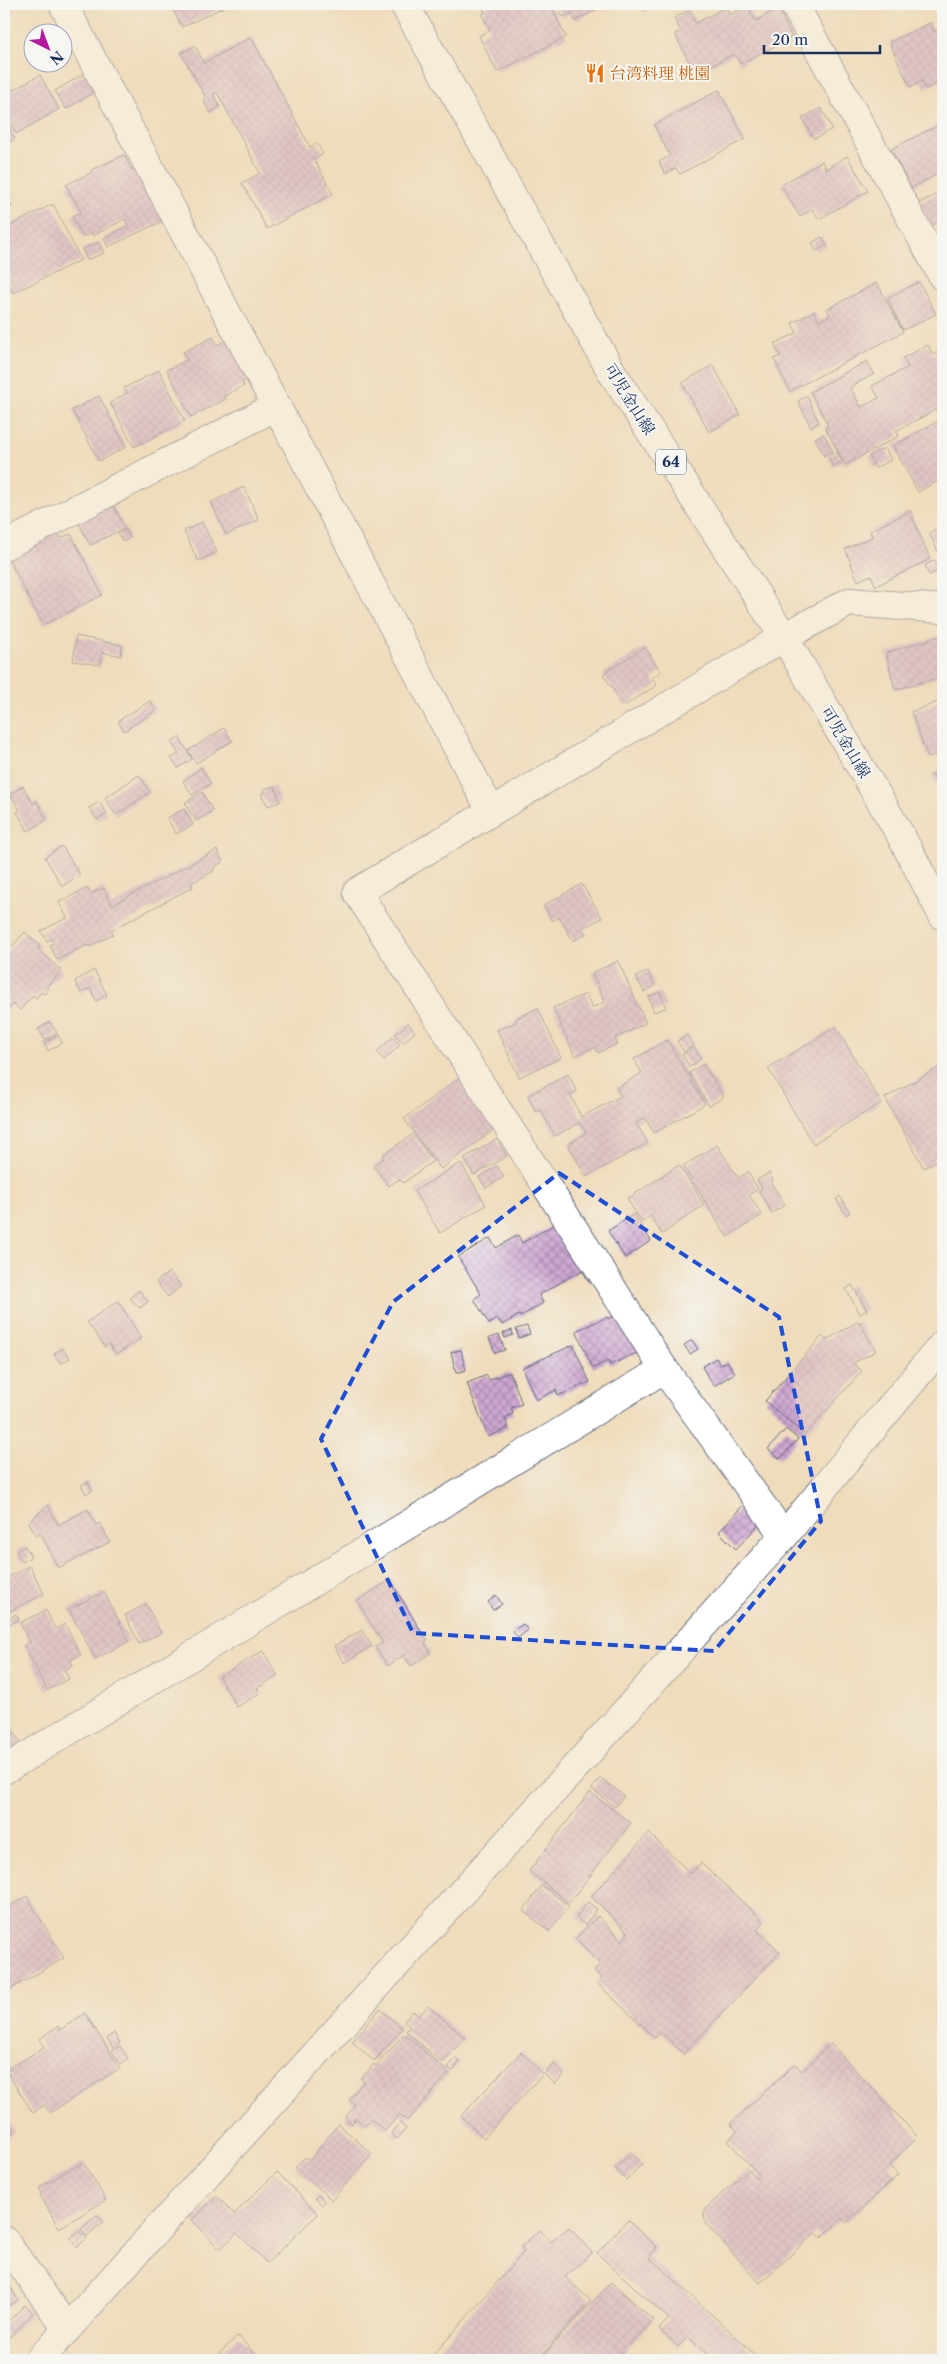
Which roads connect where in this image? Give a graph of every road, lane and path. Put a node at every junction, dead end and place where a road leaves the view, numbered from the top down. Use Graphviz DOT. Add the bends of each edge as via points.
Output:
graph roads {
  1 [pos="63,4"];
  2 [pos="404,4"];
  3 [pos="794,4"];
  4 [pos="943,277"];
  5 [pos="277,406"];
  6 [pos="4,546"];
  7 [pos="943,609"];
  8 [pos="784,637"];
  9 [pos="491,811"];
  10 [pos="943,916"];
  11 [pos="943,1344"];
  12 [pos="664,1369"];
  13 [pos="784,1536"];
  14 [pos="4,1770"];
  15 [pos="4,2240"];
  16 [pos="67,2329"];
  17 [pos="39,2360"];
  1 -- 5 [label="street"];
  2 -- 8 [label="street, 可児金山線 / 64" via="614,374"];
  3 -- 4 [label="street"];
  5 -- 6 [label="street"];
  5 -- 9 [label="street"];
  7 -- 8 [label="street" via="849,602"];
  8 -- 9 [label="street"];
  8 -- 10 [label="street, 可児金山線 / 64" via="900,834"];
  9 -- 12 [label="street" via="357,892"];
  11 -- 13 [label="street"];
  12 -- 13 [label="street"];
  12 -- 14 [label="street"];
  13 -- 16 [label="street"];
  15 -- 16 [label="street"];
  16 -- 17 [label="street"];
}
